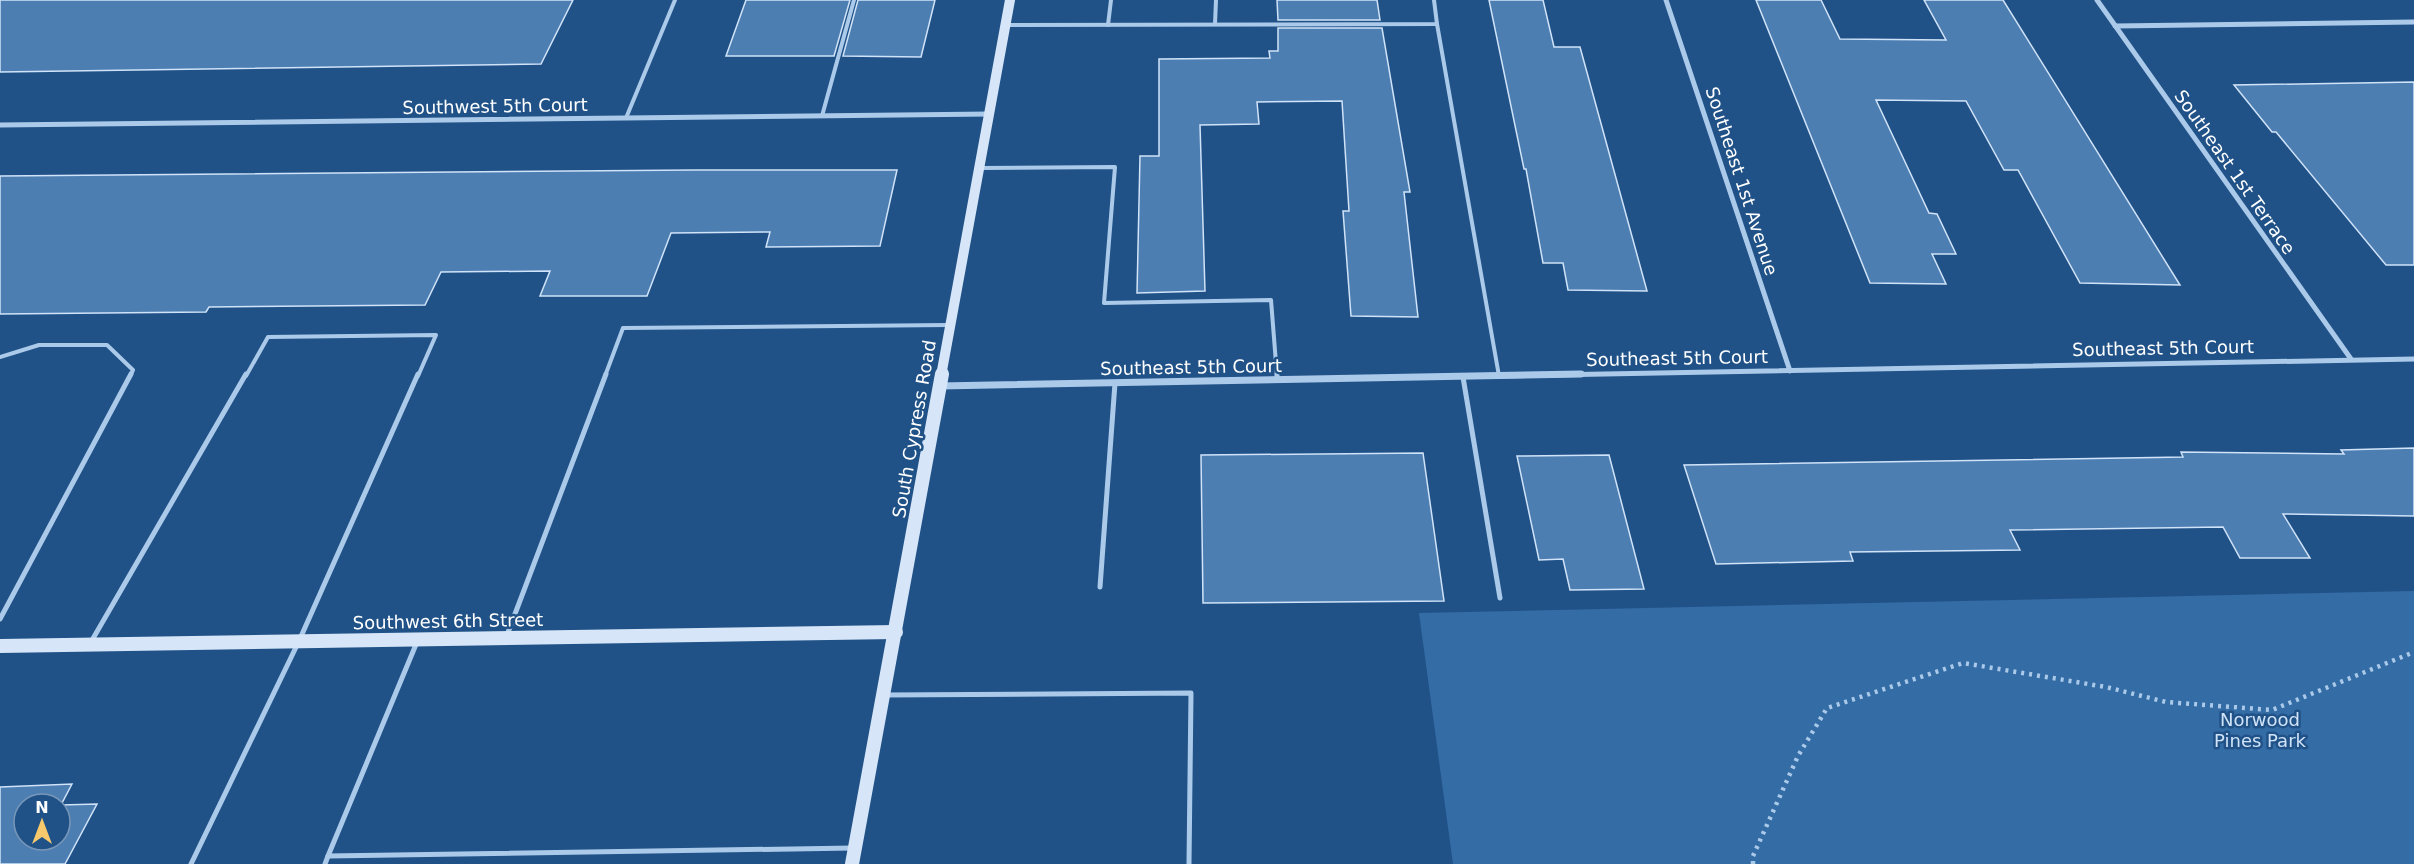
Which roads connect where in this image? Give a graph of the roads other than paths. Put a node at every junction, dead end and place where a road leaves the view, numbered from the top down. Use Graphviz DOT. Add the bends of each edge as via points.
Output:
graph roads {
  1 [pos="675,0"];
  2 [pos="854,0"];
  3 [pos="1010,0"];
  4 [pos="1111,0"];
  5 [pos="1216,0"];
  6 [pos="1434,0"];
  7 [pos="1666,0"];
  8 [pos="2097,0"];
  9 [pos="2414,22"];
  10 [pos="1215,24"];
  11 [pos="1437,24"];
  12 [pos="1006,25"];
  13 [pos="1108,25"];
  14 [pos="2115,26"];
  15 [pos="990,114"];
  16 [pos="822,116"];
  17 [pos="626,118"];
  18 [pos="0,124"];
  19 [pos="980,168"];
  20 [pos="951,326"];
  21 [pos="0,357"];
  22 [pos="2351,359"];
  23 [pos="2414,359"];
  24 [pos="1790,371"];
  25 [pos="1463,377"];
  26 [pos="1499,377"];
  27 [pos="1277,380"];
  28 [pos="1114,383"];
  29 [pos="940,386"];
  30 [pos="1100,587"];
  31 [pos="1500,598"];
  32 [pos="0,619"];
  33 [pos="896,632"];
  34 [pos="506,638"];
  35 [pos="418,639"];
  36 [pos="298,641"];
  37 [pos="89,644"];
  38 [pos="0,646"];
  39 [pos="884,695"];
  40 [pos="855,848"];
  41 [pos="328,856"];
  42 [pos="191,864"];
  43 [pos="325,864"];
  44 [pos="852,864"];
  45 [pos="1189,864"];
  1 -- 17 [label="lane"];
  2 -- 16 [label="lane"];
  3 -- 12 [label="street, South Cypress Road"];
  4 -- 13 [label="lane"];
  5 -- 10 [label="lane"];
  6 -- 11 [label="lane"];
  7 -- 24 [label="street, Southeast 1st Avenue"];
  8 -- 14 [label="street, Southeast 1st Terrace"];
  9 -- 14 [label="street"];
  10 -- 11 [label="lane"];
  10 -- 13 [label="lane"];
  11 -- 26 [label="lane"];
  12 -- 13 [label="lane"];
  12 -- 15 [label="street, South Cypress Road"];
  14 -- 22 [label="street, Southeast 1st Terrace"];
  15 -- 16 [label="street, Southwest 5th Court"];
  15 -- 19 [label="street, South Cypress Road"];
  16 -- 17 [label="street, Southwest 5th Court"];
  17 -- 18 [label="street, Southwest 5th Court"];
  19 -- 20 [label="street, South Cypress Road"];
  19 -- 27 [label="lane" via="1115,167 1104,303 1270,300"];
  20 -- 29 [label="street, South Cypress Road"];
  20 -- 34 [label="lane" via="623,328"];
  21 -- 32 [label="lane" via="51,343 107,345 134,370"];
  22 -- 23 [label="street, Southeast 5th Court"];
  22 -- 24 [label="street, Southeast 5th Court"];
  24 -- 26 [label="street, Southeast 5th Court"];
  25 -- 26 [label="street, Southeast 5th Court"];
  25 -- 27 [label="street, Southeast 5th Court"];
  25 -- 31 [label="lane"];
  27 -- 28 [label="street, Southeast 5th Court"];
  28 -- 29 [label="street, Southeast 5th Court"];
  28 -- 30 [label="lane"];
  29 -- 33 [label="street, South Cypress Road"];
  33 -- 34 [label="street, Southwest 6th Street"];
  33 -- 39 [label="street, South Cypress Road"];
  34 -- 35 [label="street, Southwest 6th Street"];
  35 -- 36 [label="street, Southwest 6th Street"];
  35 -- 41 [label="lane"];
  36 -- 37 [label="street, Southwest 6th Street"];
  36 -- 37 [label="lane" via="436,335 268,337"];
  36 -- 42 [label="lane"];
  37 -- 38 [label="street, Southwest 6th Street"];
  39 -- 40 [label="street, South Cypress Road"];
  39 -- 45 [label="lane" via="1191,693"];
  40 -- 41 [label="lane"];
  40 -- 44 [label="street, South Cypress Road"];
  41 -- 43 [label="lane"];
}
